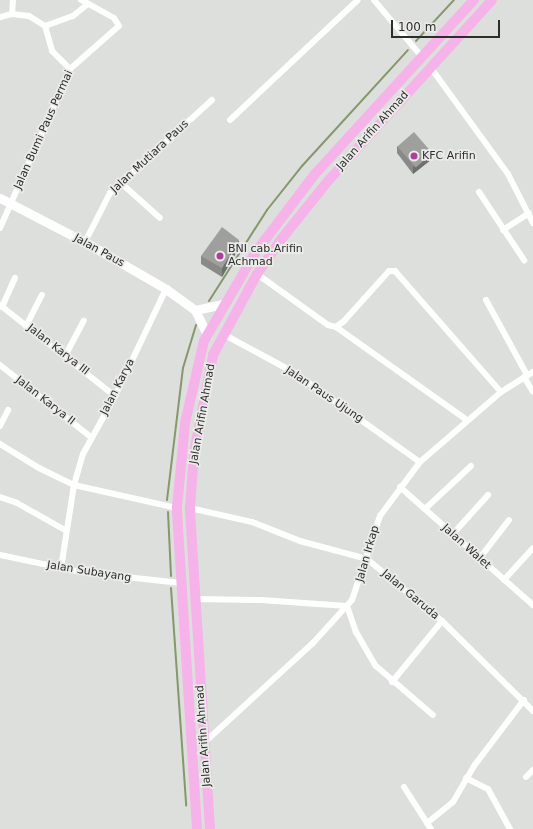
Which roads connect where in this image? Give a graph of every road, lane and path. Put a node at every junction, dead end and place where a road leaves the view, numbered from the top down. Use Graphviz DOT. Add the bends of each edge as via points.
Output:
graph roads {
  1 [pos="13,0"];
  2 [pos="81,0"];
  3 [pos="358,0"];
  4 [pos="374,0"];
  5 [pos="474,0"];
  6 [pos="492,0"];
  7 [pos="88,4"];
  8 [pos="12,14"];
  9 [pos="0,17"];
  10 [pos="45,26"];
  11 [pos="422,57"];
  12 [pos="431,68"];
  13 [pos="70,69"];
  14 [pos="212,100"];
  15 [pos="230,120"];
  16 [pos="341,145"];
  17 [pos="351,155"];
  18 [pos="121,183"];
  19 [pos="479,192"];
  20 [pos="0,198"];
  21 [pos="10,204"];
  22 [pos="529,213"];
  23 [pos="160,218"];
  24 [pos="533,223"];
  25 [pos="0,228"];
  26 [pos="503,230"];
  27 [pos="85,242"];
  28 [pos="524,260"];
  29 [pos="257,274"];
  30 [pos="15,278"];
  31 [pos="166,289"];
  32 [pos="42,295"];
  33 [pos="486,300"];
  34 [pos="224,304"];
  35 [pos="1,306"];
  36 [pos="195,310"];
  37 [pos="84,321"];
  38 [pos="26,326"];
  39 [pos="336,327"];
  40 [pos="207,334"];
  41 [pos="223,334"];
  42 [pos="66,356"];
  43 [pos="0,365"];
  44 [pos="533,372"];
  45 [pos="526,376"];
  46 [pos="500,392"];
  47 [pos="533,392"];
  48 [pos="116,396"];
  49 [pos="8,410"];
  50 [pos="467,420"];
  51 [pos="0,426"];
  52 [pos="91,437"];
  53 [pos="0,444"];
  54 [pos="420,462"];
  55 [pos="471,466"];
  56 [pos="74,485"];
  57 [pos="400,487"];
  58 [pos="488,495"];
  59 [pos="0,497"];
  60 [pos="177,508"];
  61 [pos="190,508"];
  62 [pos="425,509"];
  63 [pos="509,520"];
  64 [pos="65,530"];
  65 [pos="452,535"];
  66 [pos="533,548"];
  67 [pos="0,555"];
  68 [pos="367,559"];
  69 [pos="479,559"];
  70 [pos="61,568"];
  71 [pos="504,580"];
  72 [pos="180,583"];
  73 [pos="194,599"];
  74 [pos="532,603"];
  75 [pos="347,606"];
  76 [pos="442,622"];
  77 [pos="392,682"];
  78 [pos="524,700"];
  79 [pos="533,711"];
  80 [pos="433,715"];
  81 [pos="206,741"];
  82 [pos="194,768"];
  83 [pos="206,768"];
  84 [pos="533,770"];
  85 [pos="526,777"];
  86 [pos="466,778"];
  87 [pos="404,787"];
  88 [pos="427,823"];
  89 [pos="197,829"];
  90 [pos="210,829"];
  91 [pos="431,829"];
  92 [pos="510,829"];
  1 -- 8 [label="street"];
  2 -- 7 [label="street, Jalan Bumi Paus Permai"];
  3 -- 15 [label="street"];
  4 -- 11 [label="street"];
  5 -- 11 [label="main road, Jalan Arifin Ahmad"];
  6 -- 12 [label="main road, Jalan Arifin Ahmad"];
  7 -- 10 [label="street" via="73,16"];
  7 -- 13 [label="street, Jalan Bumi Paus Permai" via="114,18 119,26"];
  8 -- 9 [label="street"];
  8 -- 10 [label="street" via="28,16"];
  10 -- 13 [label="street" via="52,51"];
  11 -- 16 [label="main road, Jalan Arifin Ahmad"];
  12 -- 17 [label="main road, Jalan Arifin Ahmad"];
  12 -- 22 [label="street" via="482,136 516,187"];
  13 -- 21 [label="street, Jalan Bumi Paus Permai"];
  14 -- 18 [label="street, Jalan Mutiara Paus"];
  16 -- 17 [label="main road"];
  16 -- 34 [label="main road, Jalan Arifin Ahmad" via="276,223"];
  17 -- 29 [label="main road, Jalan Arifin Ahmad" via="301,214"];
  18 -- 23 [label="street"];
  18 -- 27 [label="street, Jalan Mutiara Paus" via="106,199"];
  19 -- 26 [label="street"];
  20 -- 21 [label="main road, Jalan Paus"];
  21 -- 25 [label="street, Jalan Bumi Paus Permai"];
  21 -- 27 [label="main road, Jalan Paus"];
  22 -- 24 [label="street"];
  22 -- 26 [label="street"];
  26 -- 28 [label="street"];
  27 -- 31 [label="main road, Jalan Paus"];
  29 -- 39 [label="street" via="328,325"];
  29 -- 41 [label="main road, Jalan Arifin Ahmad"];
  30 -- 35 [label="street"];
  31 -- 36 [label="main road, Jalan Paus"];
  31 -- 48 [label="street, Jalan Karya"];
  32 -- 38 [label="street"];
  33 -- 45 [label="street"];
  34 -- 36 [label="main road"];
  34 -- 40 [label="main road, Jalan Arifin Ahmad"];
  35 -- 38 [label="street, Jalan Karya III"];
  36 -- 40 [label="main road, Jalan Paus"];
  37 -- 42 [label="street"];
  38 -- 42 [label="street, Jalan Karya III"];
  39 -- 46 [label="street" via="389,271 395,271"];
  39 -- 50 [label="street"];
  40 -- 60 [label="main road, Jalan Arifin Ahmad" via="198,361 185,423"];
  41 -- 54 [label="street, Jalan Paus Ujung" via="295,373"];
  41 -- 61 [label="main road, Jalan Arifin Ahmad" via="213,355 206,386 194,453"];
  42 -- 48 [label="street, Jalan Karya III"];
  43 -- 52 [label="street, Jalan Karya II"];
  44 -- 45 [label="street, Jalan Irkap"];
  45 -- 46 [label="street, Jalan Irkap"];
  45 -- 47 [label="street"];
  46 -- 50 [label="street, Jalan Irkap"];
  48 -- 52 [label="street, Jalan Karya"];
  49 -- 51 [label="street"];
  50 -- 54 [label="street, Jalan Irkap"];
  52 -- 56 [label="street, Jalan Karya"];
  53 -- 56 [label="street" via="39,468"];
  54 -- 57 [label="street, Jalan Irkap"];
  55 -- 62 [label="street"];
  56 -- 60 [label="street"];
  56 -- 64 [label="street, Jalan Karya"];
  57 -- 62 [label="street, Jalan Walet"];
  57 -- 68 [label="street, Jalan Irkap" via="380,516"];
  58 -- 65 [label="street"];
  59 -- 64 [label="street" via="17,503"];
  60 -- 72 [label="main road, Jalan Arifin Ahmad"];
  61 -- 68 [label="street, Jalan Garuda" via="252,522 300,541"];
  61 -- 73 [label="main road, Jalan Arifin Ahmad"];
  62 -- 65 [label="street, Jalan Walet"];
  63 -- 69 [label="street"];
  64 -- 70 [label="street, Jalan Karya"];
  65 -- 69 [label="street, Jalan Walet"];
  66 -- 71 [label="street"];
  67 -- 70 [label="street, Jalan Subayang"];
  68 -- 75 [label="street, Jalan Irkap" via="355,595"];
  68 -- 76 [label="street, Jalan Garuda"];
  69 -- 71 [label="street, Jalan Walet"];
  70 -- 72 [label="street, Jalan Subayang"];
  71 -- 74 [label="street, Jalan Walet"];
  72 -- 82 [label="main road, Jalan Arifin Ahmad"];
  73 -- 75 [label="street" via="261,600"];
  73 -- 81 [label="main road, Jalan Arifin Ahmad"];
  75 -- 77 [label="street" via="364,647 376,666"];
  75 -- 81 [label="street, Jalan Irkap" via="312,643"];
  76 -- 77 [label="street"];
  76 -- 78 [label="street, Jalan Garuda"];
  77 -- 80 [label="street"];
  78 -- 79 [label="street, Jalan Garuda"];
  78 -- 86 [label="street"];
  81 -- 83 [label="main road, Jalan Arifin Ahmad"];
  82 -- 83 [label="main road"];
  82 -- 89 [label="main road, Jalan Arifin Ahmad"];
  83 -- 90 [label="main road, Jalan Arifin Ahmad"];
  84 -- 85 [label="street"];
  86 -- 88 [label="street" via="453,802"];
  86 -- 92 [label="street" via="488,789"];
  87 -- 88 [label="street"];
  88 -- 91 [label="street"];
}
